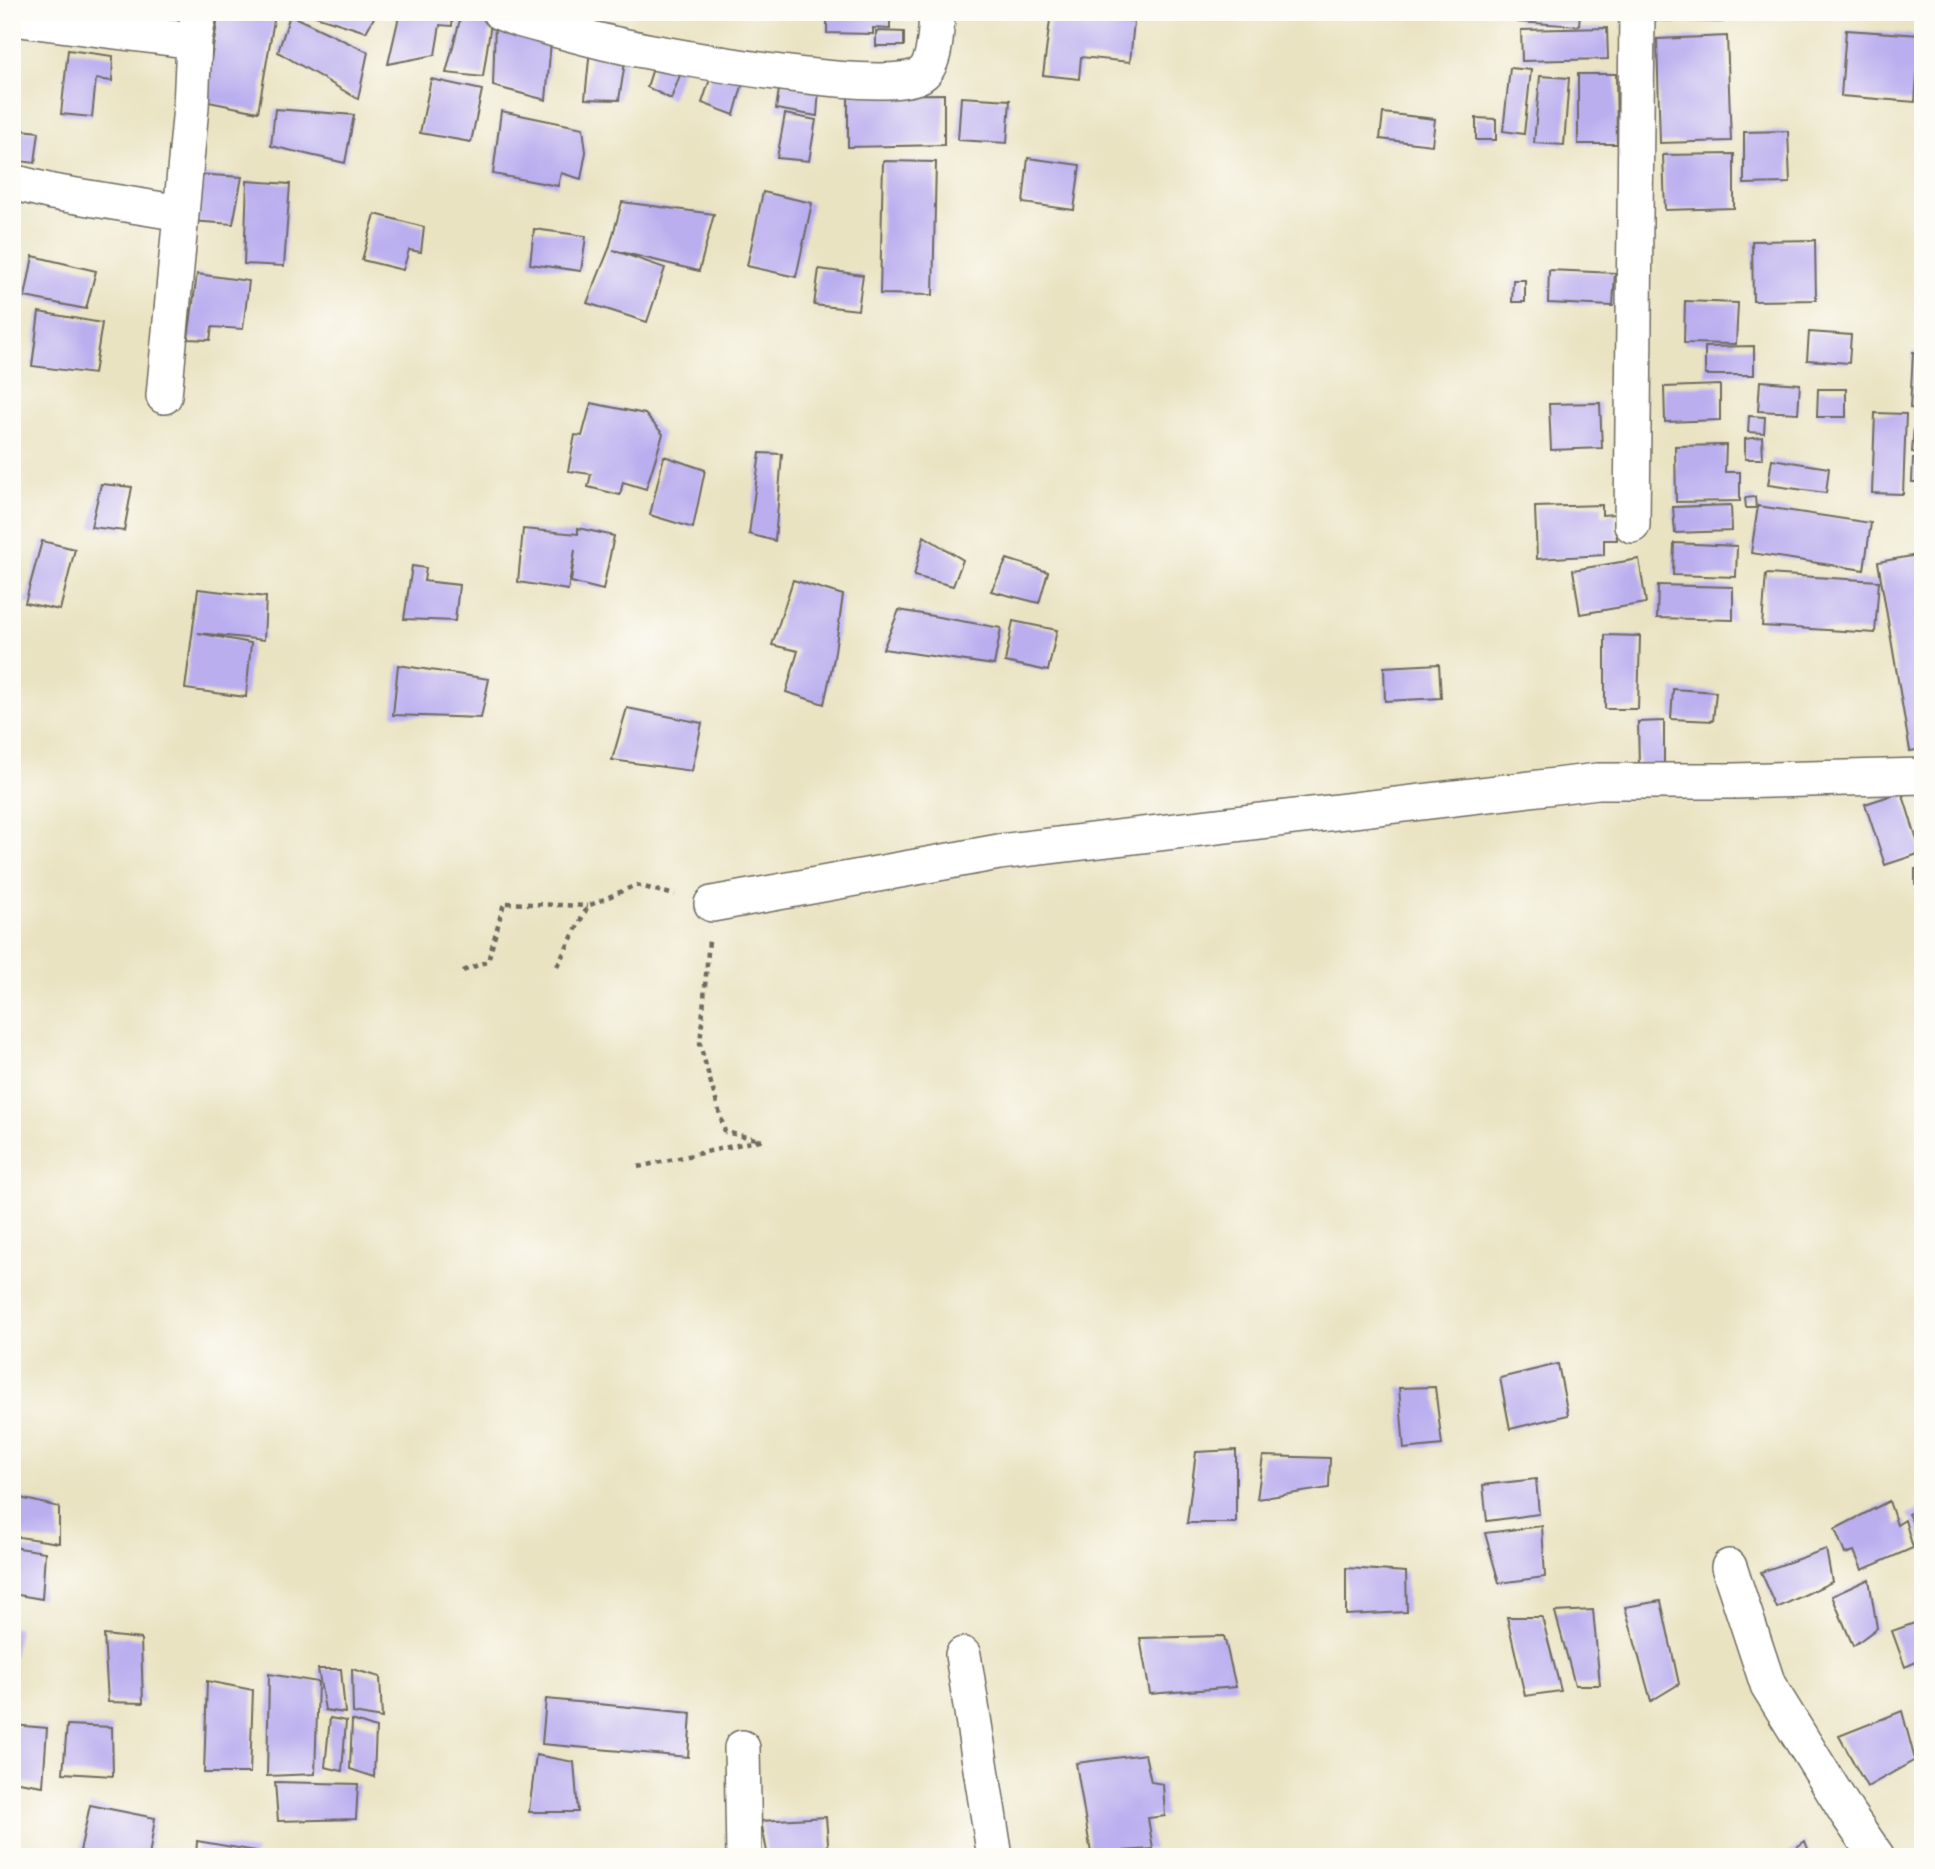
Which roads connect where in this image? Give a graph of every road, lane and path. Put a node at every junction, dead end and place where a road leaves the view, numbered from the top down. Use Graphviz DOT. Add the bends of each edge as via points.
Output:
graph roads {
  1 [pos="500,12"];
  2 [pos="937,12"];
  3 [pos="1637,12"];
  4 [pos="12,18"];
  5 [pos="196,27"];
  6 [pos="12,183"];
  7 [pos="181,213"];
  8 [pos="164,396"];
  9 [pos="1632,525"];
  10 [pos="1923,776"];
  11 [pos="712,904"];
  12 [pos="588,906"];
  13 [pos="557,966"];
  14 [pos="463,971"];
  15 [pos="638,1167"];
  16 [pos="1729,1567"];
  17 [pos="963,1655"];
  18 [pos="742,1748"];
  19 [pos="744,1857"];
  20 [pos="995,1857"];
  21 [pos="1877,1857"];
  1 -- 2 [label="street" via="614,44 861,82 911,80 923,73 930,62"];
  3 -- 9 [label="street"];
  4 -- 5 [label="street"];
  5 -- 7 [label="street"];
  6 -- 7 [label="street"];
  7 -- 8 [label="street"];
  10 -- 11 [label="street" via="1598,781 999,852"];
  11 -- 12 [label="path" via="636,885"];
  11 -- 15 [label="path" via="700,1045 724,1132 760,1140"];
  12 -- 13 [label="path"];
  12 -- 14 [label="path" via="504,903 488,961"];
  16 -- 21 [label="street" via="1768,1685"];
  17 -- 20 [label="street"];
  18 -- 19 [label="street"];
}
